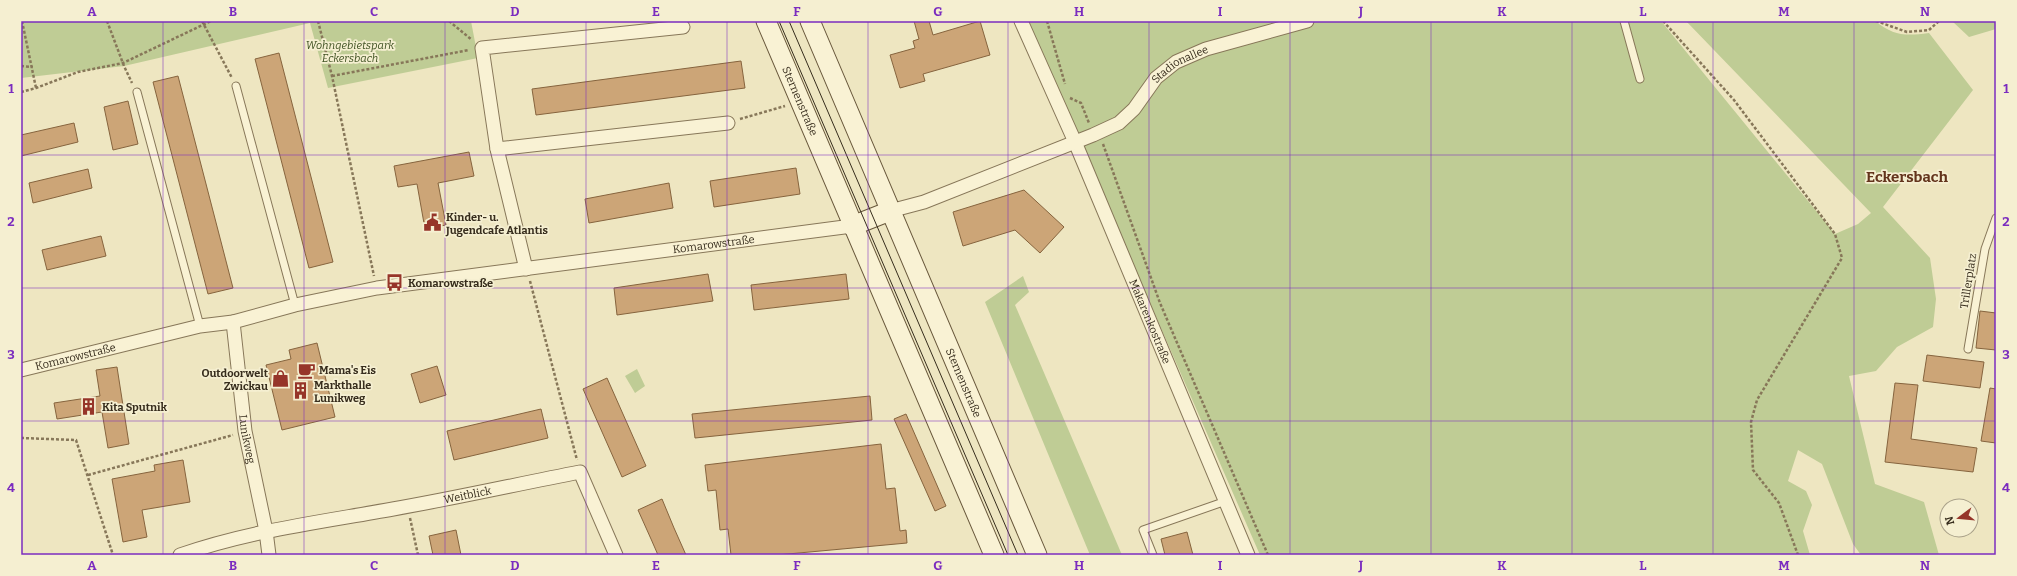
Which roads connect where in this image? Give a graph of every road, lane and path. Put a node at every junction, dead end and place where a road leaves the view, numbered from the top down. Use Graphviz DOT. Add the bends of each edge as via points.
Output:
graph roads {
  1 [pos="22,21"];
  2 [pos="107,21"];
  3 [pos="202,21"];
  4 [pos="211,21"];
  5 [pos="318,21"];
  6 [pos="449,21"];
  7 [pos="766,21"];
  8 [pos="810,21"];
  9 [pos="1021,21"];
  10 [pos="1047,21"];
  11 [pos="1307,21"];
  12 [pos="1624,21"];
  13 [pos="1663,21"];
  14 [pos="1876,21"];
  15 [pos="1939,21"];
  16 [pos="204,25"];
  17 [pos="683,27"];
  18 [pos="482,48"];
  19 [pos="123,63"];
  20 [pos="21,66"];
  21 [pos="33,67"];
  22 [pos="332,76"];
  23 [pos="1640,79"];
  24 [pos="236,86"];
  25 [pos="36,88"];
  26 [pos="1067,89"];
  27 [pos="21,92"];
  28 [pos="137,92"];
  29 [pos="1069,97"];
  30 [pos="800,101"];
  31 [pos="728,123"];
  32 [pos="1093,135"];
  33 [pos="1075,142"];
  34 [pos="497,149"];
  35 [pos="890,212"];
  36 [pos="1996,218"];
  37 [pos="852,226"];
  38 [pos="526,269"];
  39 [pos="377,288"];
  40 [pos="295,305"];
  41 [pos="233,322"];
  42 [pos="200,326"];
  43 [pos="1968,350"];
  44 [pos="21,370"];
  45 [pos="245,431"];
  46 [pos="21,438"];
  47 [pos="580,472"];
  48 [pos="88,475"];
  49 [pos="1226,501"];
  50 [pos="408,506"];
  51 [pos="266,531"];
  52 [pos="113,555"];
  53 [pos="180,555"];
  54 [pos="269,555"];
  55 [pos="418,555"];
  56 [pos="616,555"];
  57 [pos="994,555"];
  58 [pos="1037,555"];
  59 [pos="1153,555"];
  60 [pos="1248,555"];
  61 [pos="1268,555"];
  62 [pos="1798,555"];
  1 -- 21 [label="path"];
  2 -- 19 [label="path"];
  3 -- 16 [label="path"];
  4 -- 16 [label="path"];
  5 -- 22 [label="path"];
  6 -- 18 [label="path"];
  7 -- 30 [label="street, Sternenstraße"];
  8 -- 35 [label="street, Sternenstraße"];
  9 -- 33 [label="street, Makarenkostraße"];
  10 -- 26 [label="path"];
  11 -- 32 [label="street, Stadionallee" via="1206,49 1176,62 1156,78 1134,109 1119,123"];
  12 -- 23 [label="lane"];
  13 -- 62 [label="path" via="1748,118 1835,234 1842,258 1757,400 1751,422 1753,470 1779,503"];
  14 -- 15 [label="path" via="1907,32 1929,30"];
  16 -- 19 [label="path"];
  16 -- 24 [label="path"];
  17 -- 18 [label="street"];
  18 -- 22 [label="path"];
  18 -- 34 [label="street"];
  19 -- 25 [label="path" via="78,72"];
  19 -- 28 [label="path"];
  20 -- 21 [label="path"];
  21 -- 25 [label="path"];
  22 -- 39 [label="path"];
  24 -- 40 [label="lane"];
  25 -- 27 [label="path"];
  28 -- 42 [label="lane"];
  29 -- 32 [label="path" via="1081,103"];
  30 -- 31 [label="path"];
  30 -- 37 [label="street, Sternenstraße"];
  31 -- 34 [label="street"];
  32 -- 33 [label="street, Stadionallee"];
  32 -- 61 [label="path" via="1102,140 1160,303"];
  33 -- 35 [label="street" via="924,202"];
  33 -- 49 [label="street, Makarenkostraße"];
  34 -- 38 [label="street"];
  35 -- 37 [label="street"];
  35 -- 58 [label="street, Sternenstraße"];
  36 -- 43 [label="lane, Trillerplatz" via="1985,249"];
  37 -- 38 [label="street, Komarowstraße"];
  37 -- 57 [label="street, Sternenstraße"];
  38 -- 39 [label="street, Komarowstraße"];
  38 -- 47 [label="path"];
  39 -- 40 [label="street, Komarowstraße"];
  40 -- 41 [label="street, Komarowstraße"];
  41 -- 42 [label="street, Komarowstraße"];
  41 -- 45 [label="street, Lunikweg"];
  42 -- 44 [label="street, Komarowstraße"];
  45 -- 48 [label="path"];
  45 -- 51 [label="street, Lunikweg"];
  46 -- 48 [label="path" via="76,440"];
  47 -- 50 [label="street, Weitblick"];
  47 -- 56 [label="street"];
  48 -- 52 [label="path"];
  49 -- 59 [label="lane" via="1143,530"];
  49 -- 60 [label="street, Makarenkostraße"];
  50 -- 51 [label="street, Weitblick"];
  50 -- 55 [label="path"];
  51 -- 53 [label="street, Weitblick" via="214,543"];
  51 -- 54 [label="street, Lunikweg"];
}
